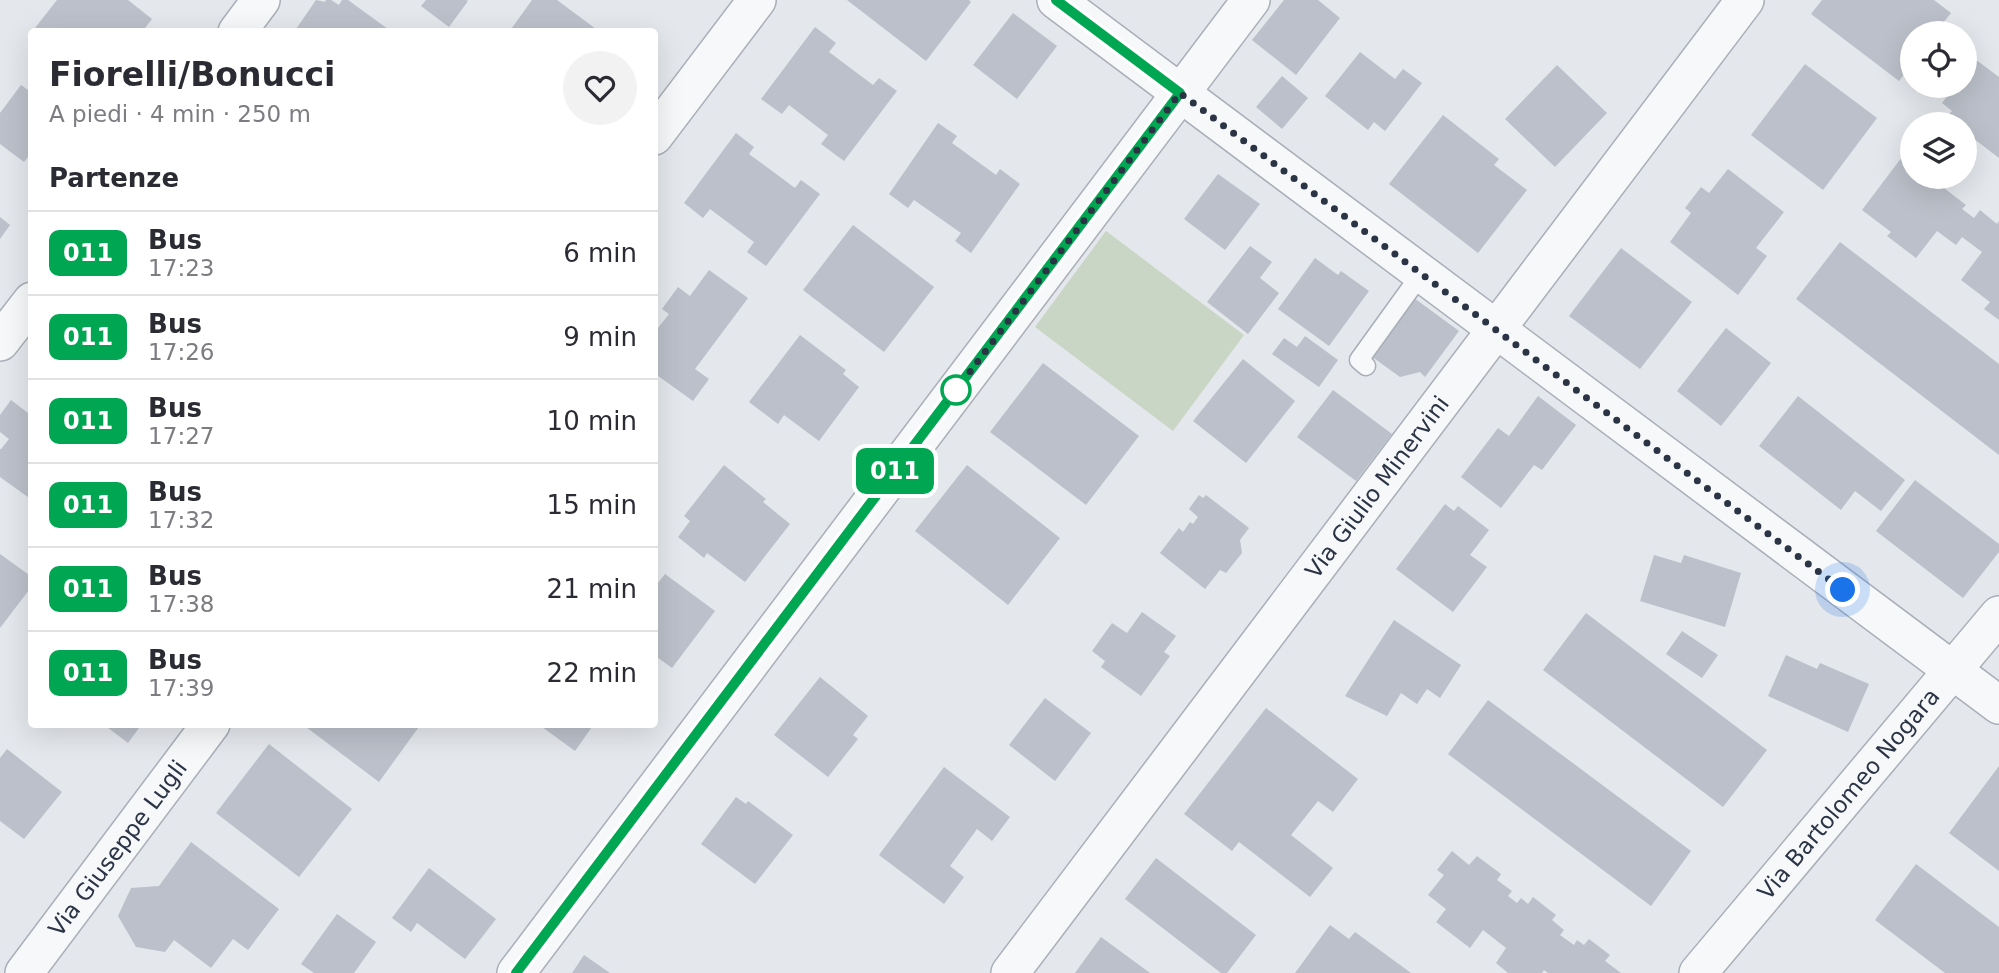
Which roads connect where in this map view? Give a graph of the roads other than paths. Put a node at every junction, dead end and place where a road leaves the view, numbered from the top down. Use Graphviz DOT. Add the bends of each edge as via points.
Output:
graph roads {
  1 [pos="261,0"];
  2 [pos="757,0"];
  3 [pos="1056,0"];
  4 [pos="1251,0"];
  5 [pos="1745,0"];
  6 [pos="240,28"];
  7 [pos="1180,93"];
  8 [pos="658,131"];
  9 [pos="1421,274"];
  10 [pos="28,306"];
  11 [pos="1496,330"];
  12 [pos="0,342"];
  13 [pos="1366,366"];
  14 [pos="1999,615"];
  15 [pos="1952,671"];
  16 [pos="1999,705"];
  17 [pos="208,728"];
  18 [pos="24,973"];
  19 [pos="516,973"];
  20 [pos="1010,973"];
  21 [pos="1698,973"];
  1 -- 6 [label="street"];
  2 -- 8 [label="street"];
  3 -- 7 [label="street"];
  4 -- 7 [label="street"];
  5 -- 11 [label="street, Via Giulio Minervini"];
  7 -- 9 [label="street"];
  7 -- 19 [label="street"];
  9 -- 11 [label="street"];
  9 -- 13 [label="lane" via="1359,360"];
  10 -- 12 [label="street"];
  11 -- 15 [label="street"];
  11 -- 20 [label="street, Via Giulio Minervini"];
  14 -- 15 [label="street, Via Bartolomeo Nogara"];
  15 -- 16 [label="street"];
  15 -- 21 [label="street, Via Bartolomeo Nogara"];
  17 -- 18 [label="street, Via Giuseppe Lugli"];
}
